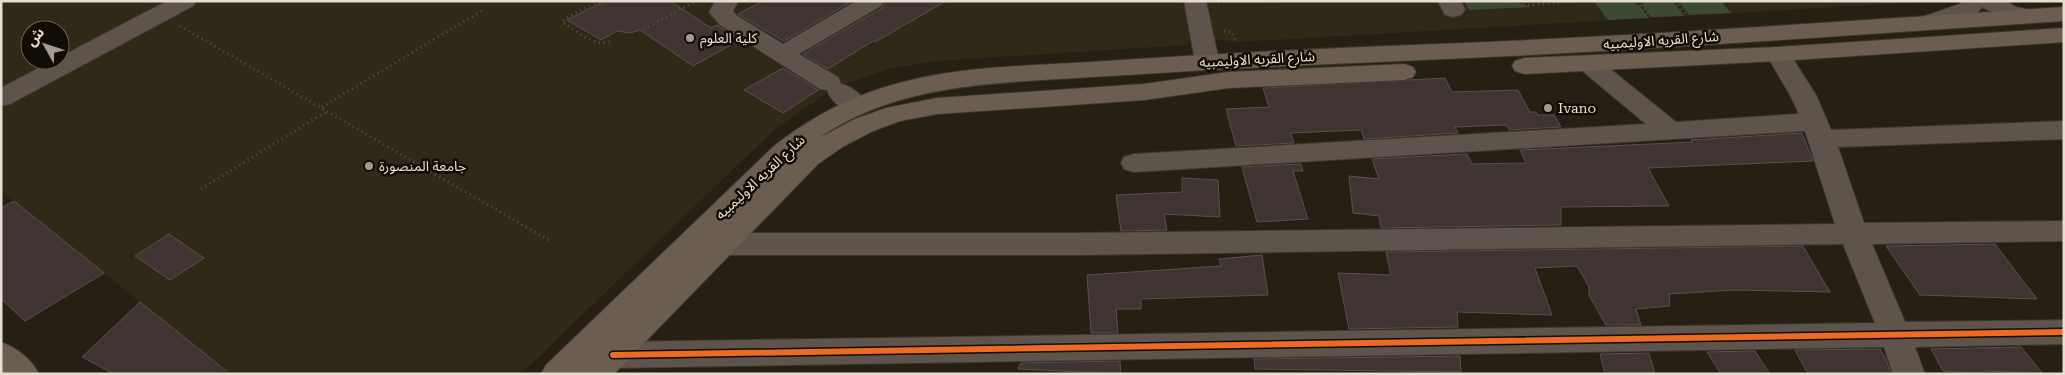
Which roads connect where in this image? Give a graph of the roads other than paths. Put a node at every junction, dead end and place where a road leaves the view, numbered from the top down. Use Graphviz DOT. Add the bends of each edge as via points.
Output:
graph roads {
  1 [pos="727,1"];
  2 [pos="873,1"];
  3 [pos="1195,1"];
  4 [pos="1972,1"];
  5 [pos="1988,1"];
  6 [pos="176,6"];
  7 [pos="2064,14"];
  8 [pos="2028,16"];
  9 [pos="1927,23"];
  10 [pos="2064,35"];
  11 [pos="782,54"];
  12 [pos="1778,54"];
  13 [pos="1516,58"];
  14 [pos="1207,61"];
  15 [pos="1589,64"];
  16 [pos="841,93"];
  17 [pos="933,94"];
  18 [pos="1,98"];
  19 [pos="1818,130"];
  20 [pos="2064,130"];
  21 [pos="1671,131"];
  22 [pos="1134,163"];
  23 [pos="2064,231"];
  24 [pos="1853,234"];
  25 [pos="722,244"];
  26 [pos="2064,332"];
  27 [pos="1895,334"];
  28 [pos="1,355"];
  29 [pos="603,364"];
  30 [pos="23,374"];
  31 [pos="557,374"];
  32 [pos="1909,374"];
  1 -- 11 [label="street" via="721,12 723,16"];
  2 -- 11 [label="street"];
  3 -- 14 [label="street"];
  4 -- 9 [label="street" via="1968,9"];
  5 -- 8 [label="street" via="2009,12"];
  6 -- 18 [label="street"];
  7 -- 8 [label="main road, شارع القريه الاوليمبيه"];
  8 -- 9 [label="main road, شارع القريه الاوليمبيه"];
  9 -- 13 [label="main road, شارع القريه الاوليمبيه"];
  10 -- 12 [label="main road, شارع القريه الاوليمبيه"];
  11 -- 16 [label="street"];
  12 -- 15 [label="main road, شارع القريه الاوليمبيه"];
  12 -- 19 [label="street" via="1803,95"];
  13 -- 14 [label="main road, شارع القريه الاوليمبيه"];
  13 -- 15 [label="main road, شارع القريه الاوليمبيه"];
  13 -- 17 [label="main road, شارع القريه الاوليمبيه" via="1229,80 1144,92"];
  14 -- 17 [label="main road, شارع القريه الاوليمبيه" via="981,78"];
  15 -- 21 [label="street"];
  16 -- 17 [label="main road, شارع القريه الاوليمبيه" via="902,90"];
  16 -- 31 [label="main road, شارع القريه الاوليمبيه" via="817,126 782,152"];
  17 -- 25 [label="main road, شارع القريه الاوليمبيه" via="895,114 864,125 809,158"];
  19 -- 20 [label="street"];
  19 -- 21 [label="street"];
  19 -- 24 [label="street"];
  21 -- 22 [label="street"];
  23 -- 24 [label="street"];
  24 -- 25 [label="street" via="1080,244"];
  24 -- 27 [label="street"];
  25 -- 29 [label="main road, شارع القريه الاوليمبيه"];
  26 -- 27 [label="street"];
  27 -- 29 [label="street"];
  27 -- 32 [label="street"];
  28 -- 30 [label="main road"];
}
